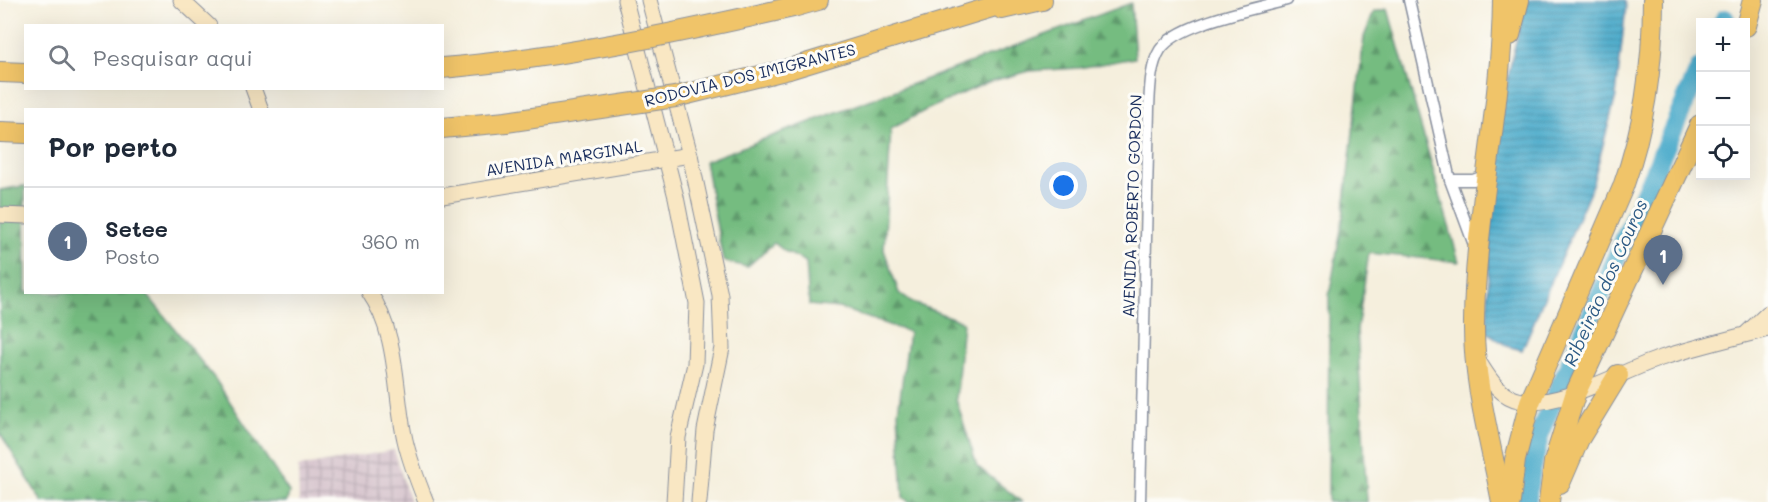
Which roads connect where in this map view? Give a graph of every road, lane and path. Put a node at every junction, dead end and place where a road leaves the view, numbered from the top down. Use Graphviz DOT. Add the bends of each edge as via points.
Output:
graph roads {
  1 [pos="182,0"];
  2 [pos="625,0"];
  3 [pos="649,0"];
  4 [pos="818,0"];
  5 [pos="1015,0"];
  6 [pos="1042,0"];
  7 [pos="1287,0"];
  8 [pos="1409,0"];
  9 [pos="1503,0"];
  10 [pos="1519,0"];
  11 [pos="1653,0"];
  12 [pos="1753,0"];
  13 [pos="1748,18"];
  14 [pos="955,19"];
  15 [pos="207,24"];
  16 [pos="444,68"];
  17 [pos="0,72"];
  18 [pos="24,73"];
  19 [pos="1499,81"];
  20 [pos="254,90"];
  21 [pos="260,108"];
  22 [pos="1701,126"];
  23 [pos="444,128"];
  24 [pos="0,132"];
  25 [pos="24,133"];
  26 [pos="690,155"];
  27 [pos="667,160"];
  28 [pos="1487,175"];
  29 [pos="1450,180"];
  30 [pos="444,196"];
  31 [pos="0,215"];
  32 [pos="24,216"];
  33 [pos="1479,256"];
  34 [pos="370,294"];
  35 [pos="696,296"];
  36 [pos="1768,313"];
  37 [pos="1768,329"];
  38 [pos="1745,335"];
  39 [pos="1476,356"];
  40 [pos="719,367"];
  41 [pos="1618,375"];
  42 [pos="689,386"];
  43 [pos="1573,393"];
  44 [pos="1534,402"];
  45 [pos="701,463"];
  46 [pos="426,502"];
  47 [pos="674,502"];
  48 [pos="699,502"];
  49 [pos="1140,502"];
  50 [pos="1502,502"];
  51 [pos="1510,502"];
  52 [pos="1551,502"];
  1 -- 15 [label="main road"];
  2 -- 27 [label="main road"];
  3 -- 26 [label="main road"];
  4 -- 16 [label="highway, bridge" via="657,36 502,63"];
  5 -- 14 [label="highway, RODOVIA DOS IMIGRANTES"];
  6 -- 14 [label="highway"];
  7 -- 49 [label="street, AVENIDA ROBERTO GORDON" via="1181,32 1161,48 1155,61 1149,108"];
  8 -- 29 [label="street"];
  9 -- 19 [label="highway"];
  10 -- 19 [label="highway"];
  11 -- 44 [label="highway" via="1650,72 1636,152"];
  12 -- 13 [label="highway"];
  14 -- 23 [label="highway, RODOVIA DOS IMIGRANTES, bridge" via="789,69 675,97"];
  17 -- 18 [label="highway"];
  19 -- 28 [label="highway"];
  20 -- 21 [label="main road"];
  22 -- 43 [label="highway"];
  24 -- 25 [label="highway"];
  26 -- 27 [label="main road, AVENIDA MARGINAL"];
  26 -- 40 [label="main road" via="720,295 723,322"];
  27 -- 30 [label="main road, AVENIDA MARGINAL"];
  27 -- 35 [label="main road"];
  28 -- 29 [label="street" via="1473,180"];
  28 -- 33 [label="highway"];
  29 -- 33 [label="street"];
  31 -- 32 [label="main road"];
  33 -- 39 [label="highway" via="1474,322"];
  34 -- 46 [label="main road" via="388,328 405,440"];
  35 -- 40 [label="main road" via="702,309 701,366 709,372"];
  35 -- 42 [label="main road" via="697,338"];
  36 -- 38 [label="main road"];
  37 -- 38 [label="main road"];
  38 -- 41 [label="main road" via="1660,358"];
  39 -- 44 [label="main road" via="1492,384 1506,395"];
  39 -- 50 [label="highway"];
  40 -- 45 [label="main road"];
  41 -- 43 [label="main road"];
  41 -- 52 [label="highway" via="1579,439"];
  42 -- 45 [label="main road" via="702,384 707,390 696,441"];
  42 -- 47 [label="main road" via="678,437"];
  43 -- 44 [label="main road"];
  43 -- 52 [label="highway" via="1554,462"];
  44 -- 51 [label="highway" via="1515,460"];
  45 -- 48 [label="main road"];
}
